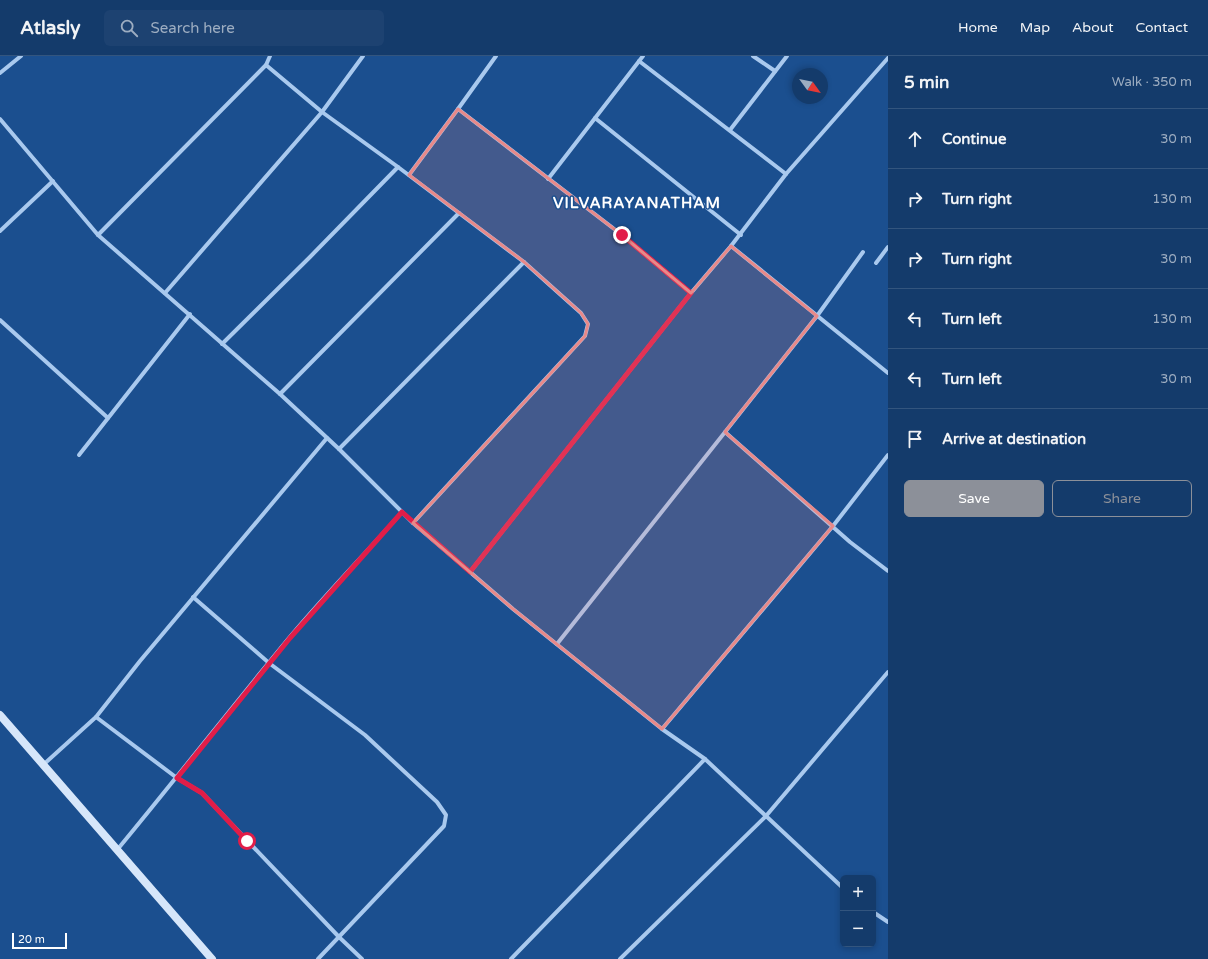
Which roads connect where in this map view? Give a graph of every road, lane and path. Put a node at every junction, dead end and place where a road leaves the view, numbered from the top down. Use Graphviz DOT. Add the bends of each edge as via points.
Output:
graph roads {
  1 [pos="21,56"];
  2 [pos="270,56"];
  3 [pos="363,56"];
  4 [pos="496,56"];
  5 [pos="643,56"];
  6 [pos="753,56"];
  7 [pos="787,56"];
  8 [pos="888,58"];
  9 [pos="639,60"];
  10 [pos="266,64"];
  11 [pos="775,71"];
  12 [pos="0,73"];
  13 [pos="458,109"];
  14 [pos="322,112"];
  15 [pos="595,118"];
  16 [pos="0,119"];
  17 [pos="730,130"];
  18 [pos="398,167"];
  19 [pos="786,174"];
  20 [pos="409,175"];
  21 [pos="548,179"];
  22 [pos="53,181"];
  23 [pos="459,213"];
  24 [pos="0,231"];
  25 [pos="740,234"];
  26 [pos="98,235"];
  27 [pos="731,246"];
  28 [pos="888,247"];
  29 [pos="863,252"];
  30 [pos="524,262"];
  31 [pos="876,263"];
  32 [pos="165,293"];
  33 [pos="691,293"];
  34 [pos="190,314"];
  35 [pos="817,316"];
  36 [pos="0,320"];
  37 [pos="222,344"];
  38 [pos="888,373"];
  39 [pos="280,394"];
  40 [pos="108,418"];
  41 [pos="725,432"];
  42 [pos="327,438"];
  43 [pos="339,449"];
  44 [pos="79,455"];
  45 [pos="888,455"];
  46 [pos="402,512"];
  47 [pos="414,523"];
  48 [pos="833,526"];
  49 [pos="888,571"];
  50 [pos="470,572"];
  51 [pos="193,597"];
  52 [pos="557,644"];
  53 [pos="269,663"];
  54 [pos="888,672"];
  55 [pos="0,715"];
  56 [pos="96,717"];
  57 [pos="662,729"];
  58 [pos="705,759"];
  59 [pos="42,765"];
  60 [pos="177,778"];
  61 [pos="766,816"];
  62 [pos="117,850"];
  63 [pos="840,885"];
  64 [pos="876,914"];
  65 [pos="888,922"];
  66 [pos="339,937"];
  67 [pos="212,959"];
  68 [pos="318,959"];
  69 [pos="362,959"];
  70 [pos="511,959"];
  71 [pos="620,959"];
  1 -- 12 [label="street"];
  2 -- 10 [label="street"];
  3 -- 14 [label="street"];
  4 -- 13 [label="street"];
  5 -- 9 [label="street"];
  6 -- 11 [label="street"];
  7 -- 11 [label="street"];
  8 -- 19 [label="street"];
  9 -- 15 [label="street"];
  9 -- 17 [label="street"];
  10 -- 14 [label="street"];
  10 -- 26 [label="street"];
  11 -- 17 [label="street"];
  13 -- 20 [label="street"];
  13 -- 21 [label="street"];
  14 -- 18 [label="street"];
  14 -- 32 [label="street"];
  15 -- 21 [label="street"];
  15 -- 25 [label="street"];
  16 -- 22 [label="street"];
  17 -- 19 [label="street"];
  18 -- 20 [label="street"];
  18 -- 37 [label="street"];
  19 -- 25 [label="street"];
  20 -- 23 [label="street"];
  21 -- 33 [label="street" via="622,235"];
  22 -- 24 [label="street"];
  22 -- 26 [label="street"];
  23 -- 30 [label="street"];
  23 -- 39 [label="street"];
  25 -- 27 [label="street"];
  26 -- 32 [label="street"];
  27 -- 33 [label="street"];
  27 -- 35 [label="street"];
  28 -- 31 [label="street"];
  29 -- 35 [label="street"];
  30 -- 43 [label="street"];
  30 -- 47 [label="street" via="580,312 588,324 585,336"];
  32 -- 34 [label="street"];
  33 -- 50 [label="street"];
  34 -- 37 [label="street"];
  34 -- 40 [label="street"];
  35 -- 38 [label="street"];
  35 -- 41 [label="street"];
  36 -- 40 [label="street"];
  37 -- 39 [label="street"];
  39 -- 42 [label="street"];
  40 -- 44 [label="street"];
  41 -- 48 [label="street"];
  41 -- 52 [label="street"];
  42 -- 43 [label="street"];
  42 -- 51 [label="street"];
  43 -- 46 [label="street"];
  45 -- 48 [label="street"];
  46 -- 47 [label="street"];
  46 -- 53 [label="street"];
  47 -- 50 [label="street"];
  48 -- 49 [label="street"];
  48 -- 57 [label="street"];
  50 -- 52 [label="street"];
  51 -- 53 [label="street"];
  51 -- 56 [label="street"];
  52 -- 57 [label="street"];
  53 -- 60 [label="street"];
  53 -- 66 [label="street" via="365,735 437,802 446,815 444,826"];
  54 -- 61 [label="street"];
  55 -- 59 [label="street"];
  56 -- 59 [label="street"];
  56 -- 60 [label="street"];
  57 -- 58 [label="street"];
  58 -- 61 [label="street"];
  58 -- 70 [label="street"];
  59 -- 62 [label="street"];
  60 -- 62 [label="street"];
  60 -- 66 [label="street" via="202,793"];
  61 -- 63 [label="street"];
  61 -- 71 [label="street"];
  62 -- 67 [label="street"];
  64 -- 65 [label="street"];
  66 -- 68 [label="street"];
  66 -- 69 [label="street"];
}
